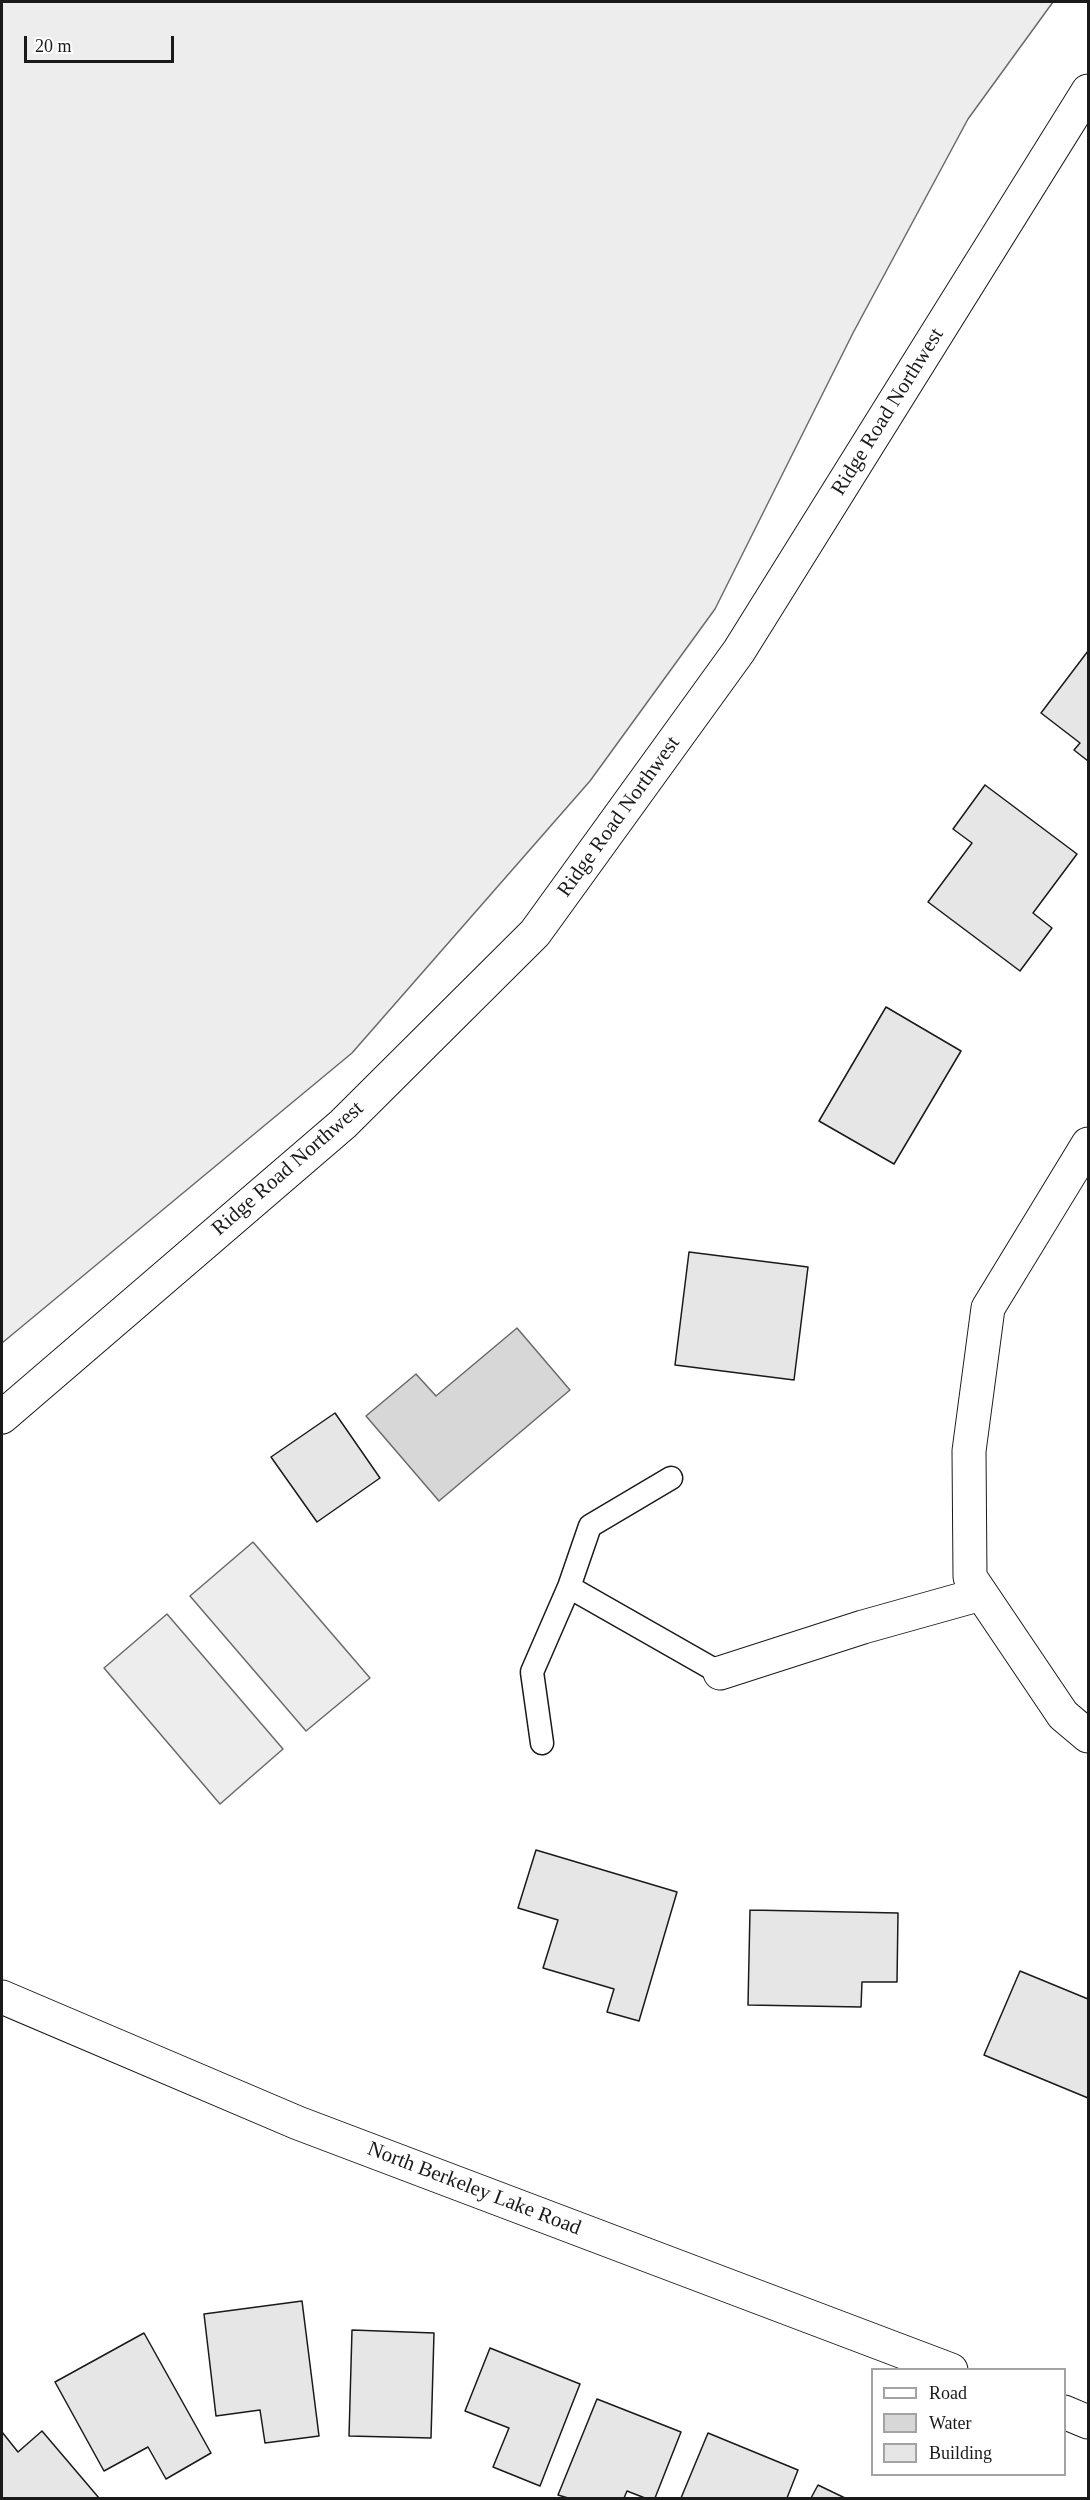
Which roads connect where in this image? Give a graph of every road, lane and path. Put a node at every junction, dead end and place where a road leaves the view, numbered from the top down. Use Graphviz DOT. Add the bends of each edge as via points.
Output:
graph roads {
  1 [pos="1089,91"];
  2 [pos="1089,1144"];
  3 [pos="2,1418"];
  4 [pos="671,1478"];
  5 [pos="569,1587"];
  6 [pos="981,1594"];
  7 [pos="720,1673"];
  8 [pos="1089,1736"];
  9 [pos="542,1743"];
  10 [pos="2,1997"];
  11 [pos="946,2368"];
  12 [pos="1066,2412"];
  13 [pos="1089,2421"];
  1 -- 3 [label="street, Ridge Road Northwest" via="739,651 535,933 343,1124"];
  2 -- 6 [label="street" via="988,1308 969,1451 970,1576"];
  4 -- 5 [label="lane" via="590,1526"];
  5 -- 7 [label="lane"];
  5 -- 9 [label="lane" via="532,1671"];
  6 -- 7 [label="street"];
  6 -- 8 [label="street" via="1063,1715"];
  10 -- 11 [label="street, North Berkeley Lake Road" via="298,2123"];
  12 -- 13 [label="street"];
}
